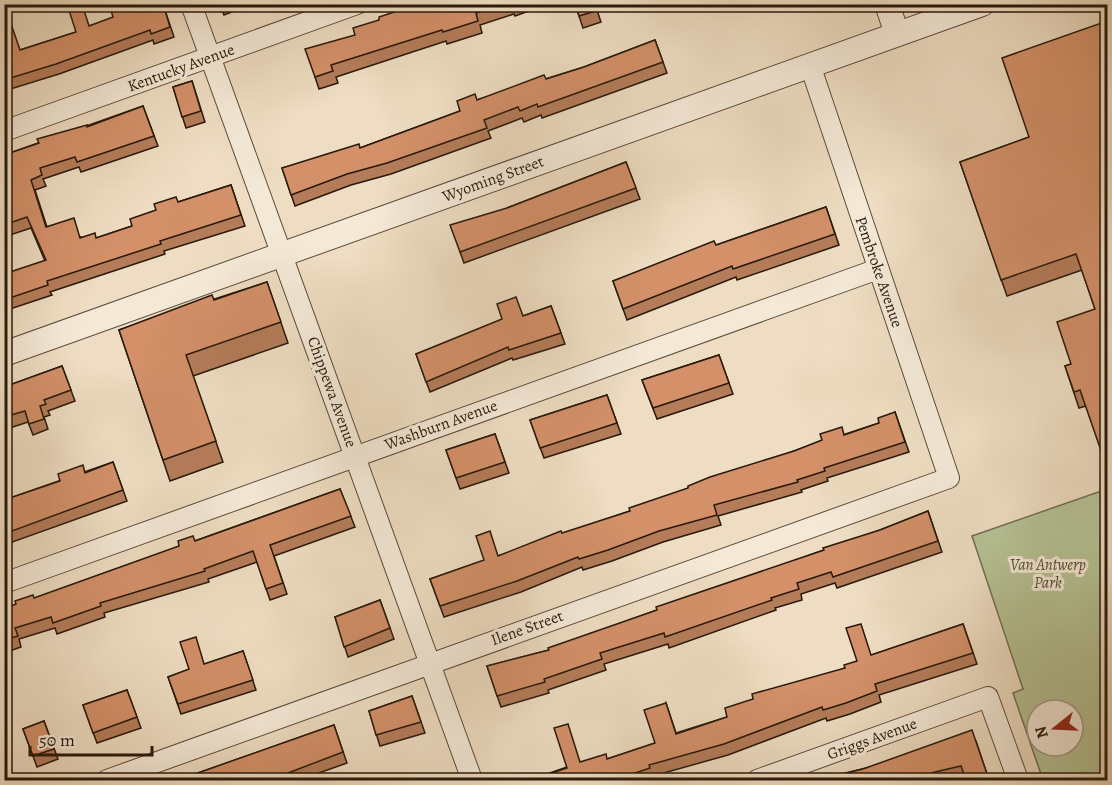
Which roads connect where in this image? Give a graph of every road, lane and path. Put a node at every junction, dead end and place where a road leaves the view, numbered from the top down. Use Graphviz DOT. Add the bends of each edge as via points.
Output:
graph roads {
  1 [pos="191,4"];
  2 [pos="357,4"];
  3 [pos="887,4"];
  4 [pos="982,4"];
  5 [pos="897,34"];
  6 [pos="210,57"];
  7 [pos="810,65"];
  8 [pos="4,131"];
  9 [pos="281,256"];
  10 [pos="878,269"];
  11 [pos="4,354"];
  12 [pos="355,456"];
  13 [pos="949,478"];
  14 [pos="4,583"];
  15 [pos="429,663"];
  16 [pos="107,780"];
  17 [pos="472,780"];
  18 [pos="757,780"];
  19 [pos="1018,780"];
  1 -- 6 [label="street, Chippewa Avenue"];
  2 -- 6 [label="street, Kentucky Avenue"];
  3 -- 5 [label="street"];
  4 -- 5 [label="street, Wyoming Street"];
  5 -- 7 [label="street, Wyoming Street"];
  6 -- 8 [label="street, Kentucky Avenue"];
  6 -- 9 [label="street, Chippewa Avenue"];
  7 -- 9 [label="street, Wyoming Street"];
  7 -- 10 [label="street, Pembroke Avenue"];
  9 -- 11 [label="street, Wyoming Street"];
  9 -- 12 [label="street, Chippewa Avenue"];
  10 -- 12 [label="street, Washburn Avenue"];
  10 -- 13 [label="street, Pembroke Avenue"];
  12 -- 14 [label="street, Washburn Avenue"];
  12 -- 15 [label="street, Chippewa Avenue"];
  13 -- 15 [label="street, Ilene Street"];
  15 -- 16 [label="street, Ilene Street"];
  15 -- 17 [label="street, Chippewa Avenue"];
  18 -- 19 [label="street, Griggs Avenue" via="988,697"];
}
